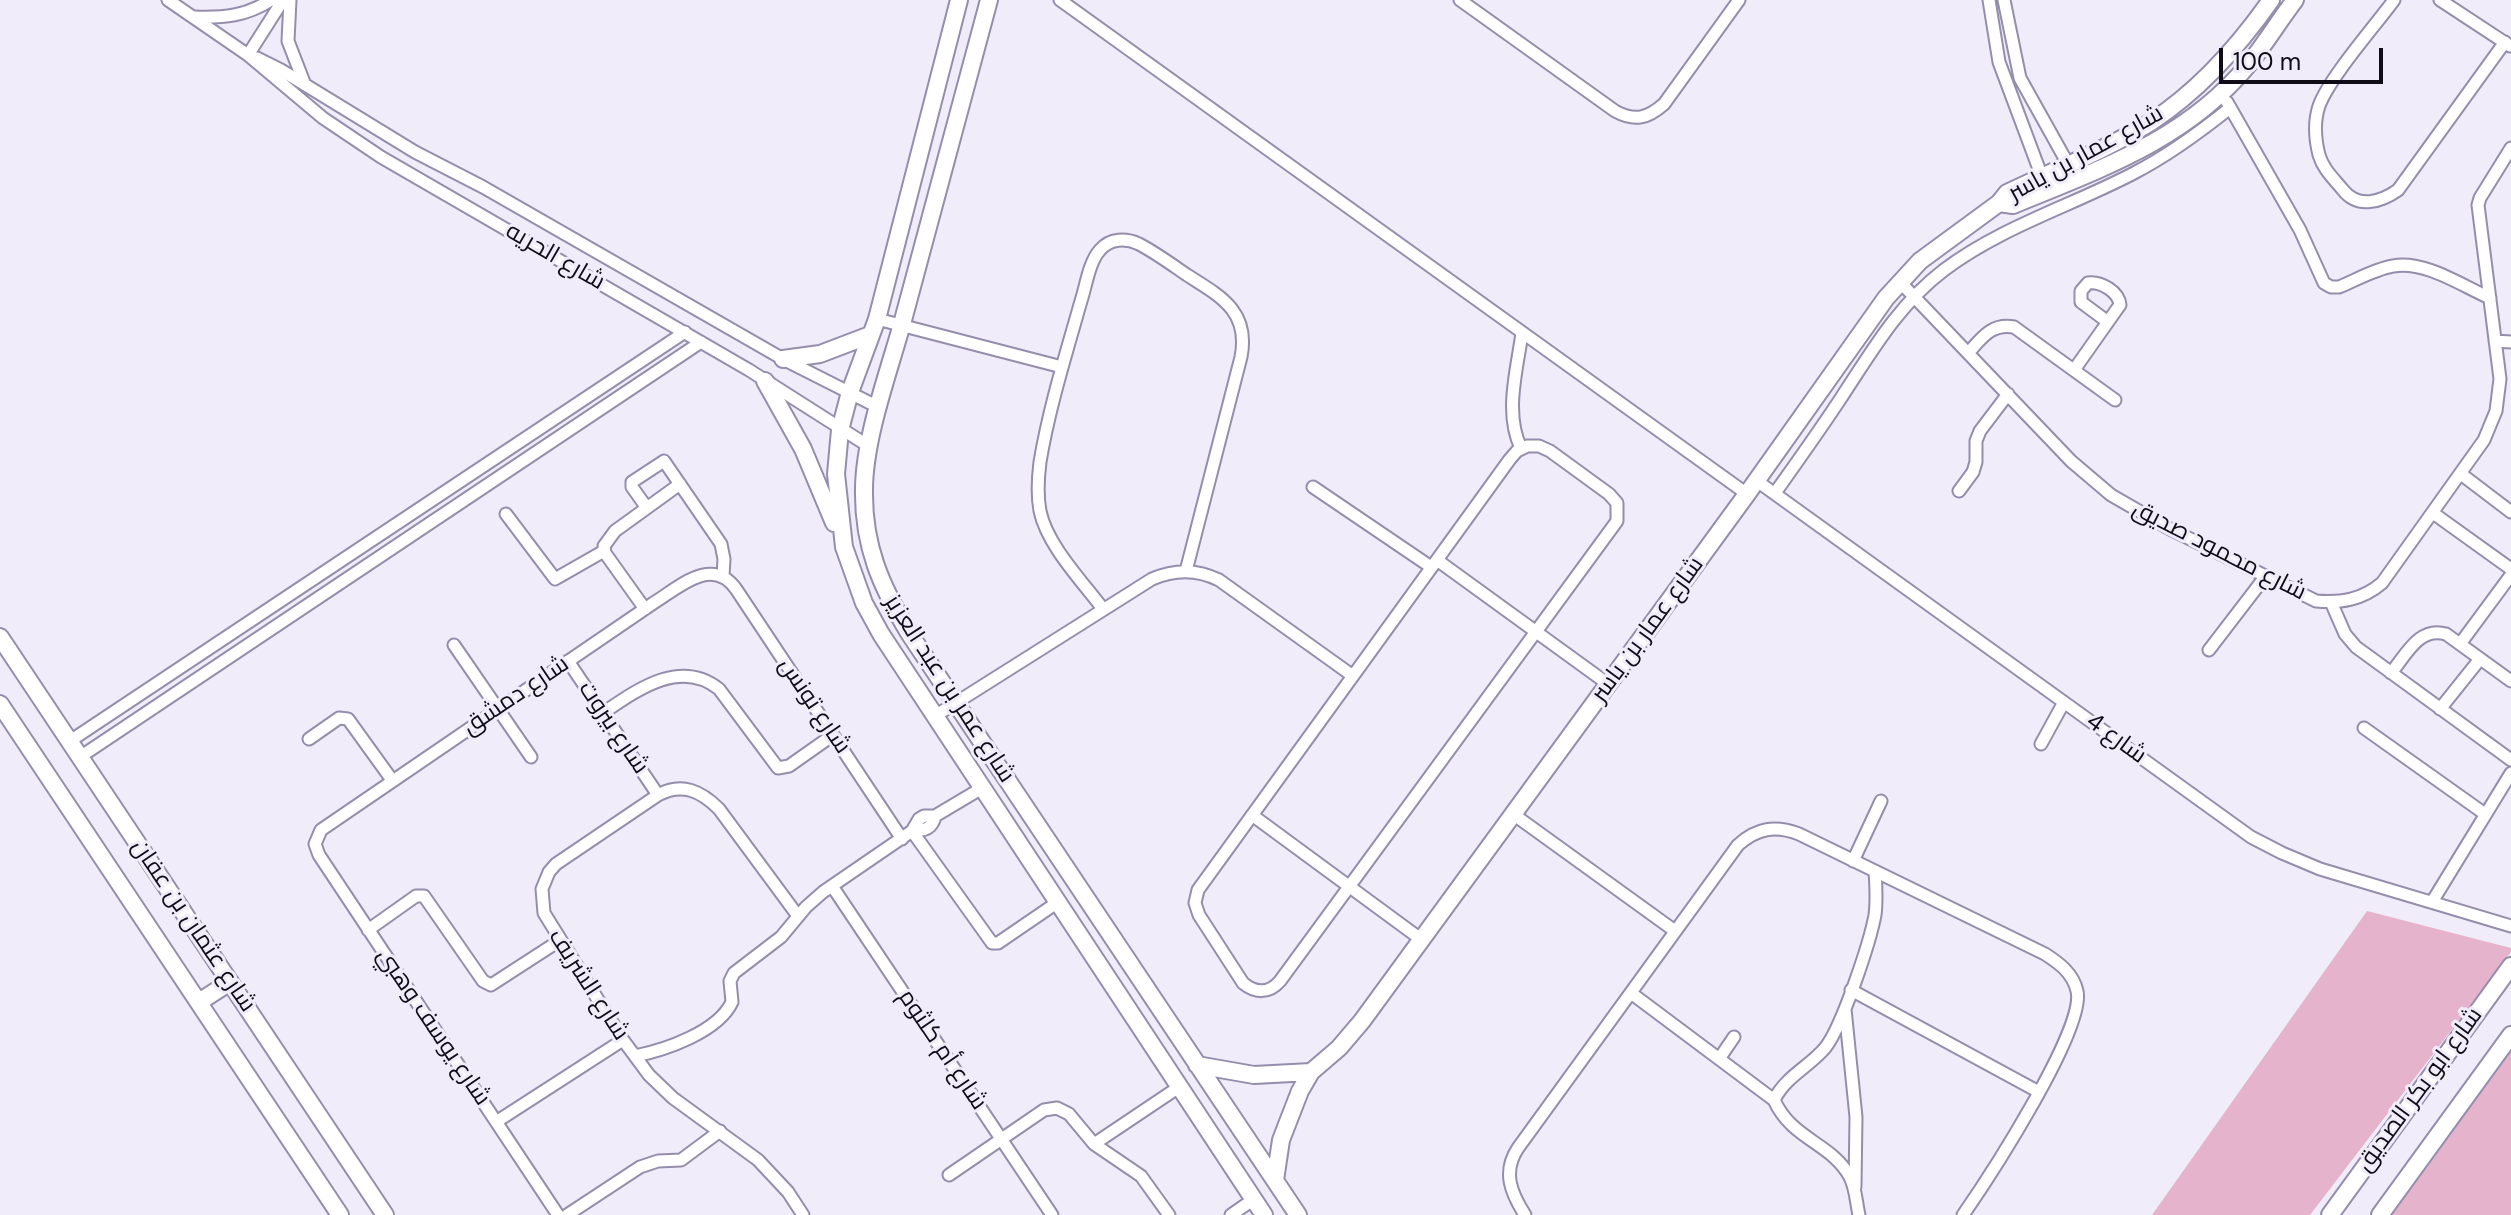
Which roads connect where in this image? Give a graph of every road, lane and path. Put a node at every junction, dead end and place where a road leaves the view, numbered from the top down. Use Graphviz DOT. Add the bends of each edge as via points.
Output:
graph roads {
  1 [pos="168,0"];
  2 [pos="271,0"];
  3 [pos="283,0"];
  4 [pos="290,0"];
  5 [pos="959,0"];
  6 [pos="989,0"];
  7 [pos="1060,0"];
  8 [pos="1460,0"];
  9 [pos="1739,0"];
  10 [pos="1989,0"];
  11 [pos="2004,0"];
  12 [pos="2271,0"];
  13 [pos="2295,0"];
  14 [pos="2394,0"];
  15 [pos="2440,0"];
  16 [pos="195,17"];
  17 [pos="2508,44"];
  18 [pos="248,55"];
  19 [pos="2020,78"];
  20 [pos="2006,83"];
  21 [pos="305,85"];
  22 [pos="2221,91"];
  23 [pos="2230,108"];
  24 [pos="2126,136"];
  25 [pos="2511,148"];
  26 [pos="2135,154"];
  27 [pos="2068,164"];
  28 [pos="2506,164"];
  29 [pos="2042,177"];
  30 [pos="1999,203"];
  31 [pos="1900,282"];
  32 [pos="1914,296"];
  33 [pos="2490,298"];
  34 [pos="877,319"];
  35 [pos="2108,322"];
  36 [pos="901,326"];
  37 [pos="685,332"];
  38 [pos="1522,333"];
  39 [pos="870,335"];
  40 [pos="2495,341"];
  41 [pos="701,342"];
  42 [pos="2511,342"];
  43 [pos="1968,353"];
  44 [pos="783,359"];
  45 [pos="1062,367"];
  46 [pos="2074,370"];
  47 [pos="765,381"];
  48 [pos="850,392"];
  49 [pos="2008,394"];
  50 [pos="2115,400"];
  51 [pos="878,407"];
  52 [pos="559,416"];
  53 [pos="569,430"];
  54 [pos="840,430"];
  55 [pos="524,439"];
  56 [pos="870,447"];
  57 [pos="1521,448"];
  58 [pos="534,454"];
  59 [pos="2461,474"];
  60 [pos="680,484"];
  61 [pos="1313,487"];
  62 [pos="1752,487"];
  63 [pos="1959,491"];
  64 [pos="1775,493"];
  65 [pos="647,508"];
  66 [pos="2511,512"];
  67 [pos="2433,513"];
  68 [pos="506,514"];
  69 [pos="844,547"];
  70 [pos="604,551"];
  71 [pos="1434,563"];
  72 [pos="2511,569"];
  73 [pos="1186,571"];
  74 [pos="2511,575"];
  75 [pos="723,576"];
  76 [pos="2265,577"];
  77 [pos="2331,602"];
  78 [pos="645,609"];
  79 [pos="1103,609"];
  80 [pos="1537,632"];
  81 [pos="0,637"];
  82 [pos="218,643"];
  83 [pos="2460,644"];
  84 [pos="454,645"];
  85 [pos="2209,650"];
  86 [pos="228,658"];
  87 [pos="2480,659"];
  88 [pos="568,661"];
  89 [pos="181,667"];
  90 [pos="2391,673"];
  91 [pos="1353,676"];
  92 [pos="2511,681"];
  93 [pos="192,682"];
  94 [pos="1608,684"];
  95 [pos="956,702"];
  96 [pos="2064,702"];
  97 [pos="0,704"];
  98 [pos="497,709"];
  99 [pos="2440,709"];
  100 [pos="603,713"];
  101 [pos="935,716"];
  102 [pos="2364,728"];
  103 [pos="833,735"];
  104 [pos="309,739"];
  105 [pos="70,741"];
  106 [pos="2041,744"];
  107 [pos="80,757"];
  108 [pos="531,757"];
  109 [pos="2511,760"];
  110 [pos="2511,773"];
  111 [pos="392,780"];
  112 [pos="982,788"];
  113 [pos="658,795"];
  114 [pos="1881,801"];
  115 [pos="1513,814"];
  116 [pos="2485,814"];
  117 [pos="1252,815"];
  118 [pos="910,833"];
  119 [pos="316,838"];
  120 [pos="1853,861"];
  121 [pos="1875,871"];
  122 [pos="832,886"];
  123 [pos="1350,887"];
  124 [pos="1058,902"];
  125 [pos="2432,902"];
  126 [pos="798,916"];
  127 [pos="2511,926"];
  128 [pos="368,930"];
  129 [pos="1675,931"];
  130 [pos="1422,940"];
  131 [pos="559,941"];
  132 [pos="2511,966"];
  133 [pos="230,982"];
  134 [pos="1851,990"];
  135 [pos="1631,993"];
  136 [pos="199,1002"];
  137 [pos="1845,1007"];
  138 [pos="2511,1035"];
  139 [pos="1734,1037"];
  140 [pos="623,1040"];
  141 [pos="635,1056"];
  142 [pos="1719,1059"];
  143 [pos="1197,1065"];
  144 [pos="1311,1072"];
  145 [pos="1179,1087"];
  146 [pos="2039,1092"];
  147 [pos="1774,1100"];
  148 [pos="496,1122"];
  149 [pos="720,1131"];
  150 [pos="1002,1139"];
  151 [pos="1094,1144"];
  152 [pos="949,1175"];
  153 [pos="1275,1180"];
  154 [pos="1855,1192"];
  155 [pos="1254,1199"];
  156 [pos="340,1215"];
  157 [pos="385,1215"];
  158 [pos="558,1215"];
  159 [pos="567,1215"];
  160 [pos="803,1215"];
  161 [pos="1052,1215"];
  162 [pos="1169,1215"];
  163 [pos="1231,1215"];
  164 [pos="1264,1215"];
  165 [pos="1298,1215"];
  166 [pos="1525,1215"];
  167 [pos="1859,1215"];
  168 [pos="1963,1215"];
  169 [pos="2330,1215"];
  170 [pos="2380,1215"];
  1 -- 16 [label="street, شارع الحريه"];
  2 -- 16 [label="street" via="234,16"];
  3 -- 18 [label="street"];
  4 -- 21 [label="street" via="288,41"];
  5 -- 34 [label="street, شارع عمر بن عبد العزيز"];
  6 -- 36 [label="street, شارع عمر بن عبد العزيز"];
  7 -- 38 [label="street, شارع 4"];
  8 -- 9 [label="street" via="1615,111 1640,118 1664,104"];
  10 -- 20 [label="street"];
  11 -- 19 [label="street"];
  12 -- 24 [label="street, شارع عمار بن ياسر" via="2210,75"];
  13 -- 22 [label="street, شارع عمار بن ياسر" via="2247,66"];
  14 -- 17 [label="street" via="2329,87 2315,123 2325,169 2347,195 2360,201 2383,200 2398,190"];
  15 -- 17 [label="street"];
  16 -- 18 [label="street, شارع الحريه"];
  18 -- 21 [label="street, شارع الحريه"];
  18 -- 37 [label="street, شارع الحريه" via="323,118 381,157"];
  19 -- 20 [label="street"];
  19 -- 27 [label="street"];
  20 -- 29 [label="street"];
  21 -- 44 [label="street, شارع الحريه"];
  22 -- 23 [label="street"];
  22 -- 26 [label="street, شارع عمار بن ياسر"];
  23 -- 32 [label="street" via="2136,172 1967,254"];
  23 -- 33 [label="street" via="2324,283 2339,287 2404,265"];
  24 -- 26 [label="street"];
  24 -- 27 [label="street, شارع عمار بن ياسر"];
  25 -- 28 [label="street, شارع محمود صديق"];
  26 -- 30 [label="street, شارع عمار بن ياسر" via="2013,205"];
  27 -- 29 [label="street, شارع عمار بن ياسر"];
  28 -- 33 [label="street, شارع محمود صديق" via="2478,205"];
  29 -- 30 [label="street, شارع عمار بن ياسر" via="2007,193"];
  30 -- 31 [label="street, شارع عمار بن ياسر" via="1943,242"];
  31 -- 32 [label="street, شارع محمود صديق"];
  31 -- 62 [label="street, شارع عمار بن ياسر"];
  32 -- 43 [label="street, شارع محمود صديق"];
  32 -- 64 [label="street" via="1886,327"];
  33 -- 40 [label="street, شارع محمود صديق"];
  34 -- 36 [label="street"];
  34 -- 39 [label="street, شارع عمر بن عبد العزيز"];
  35 -- 46 [label="street"];
  36 -- 45 [label="street"];
  36 -- 51 [label="street, شارع عمر بن عبد العزيز"];
  37 -- 41 [label="street, شارع الحريه"];
  37 -- 52 [label="street"];
  38 -- 57 [label="street" via="1512,410"];
  38 -- 62 [label="street, شارع 4"];
  39 -- 44 [label="street" via="820,354"];
  39 -- 48 [label="street, شارع عمر بن عبد العزيز"];
  40 -- 42 [label="street"];
  40 -- 59 [label="street, شارع محمود صديق" via="2500,379 2496,411"];
  41 -- 47 [label="street, شارع الحريه"];
  41 -- 53 [label="street"];
  43 -- 46 [label="street" via="1986,333 2004,325"];
  43 -- 49 [label="street, شارع محمود صديق"];
  44 -- 48 [label="street, شارع الحريه"];
  45 -- 73 [label="street" via="1095,256 1112,241 1143,246 1219,296 1235,313 1243,334 1241,357"];
  45 -- 79 [label="street" via="1040,461 1039,506 1052,540"];
  46 -- 50 [label="street"];
  47 -- 54 [label="street, شارع الحريه"];
  47 -- 69 [label="street" via="807,458"];
  48 -- 51 [label="street, شارع الحريه"];
  48 -- 54 [label="street, شارع عمر بن عبد العزيز"];
  49 -- 63 [label="street" via="1980,431 1973,472"];
  49 -- 76 [label="street, شارع محمود صديق" via="2111,495"];
  51 -- 56 [label="street, شارع عمر بن عبد العزيز"];
  52 -- 53 [label="street"];
  52 -- 55 [label="street"];
  53 -- 58 [label="street"];
  54 -- 56 [label="street, شارع الحريه"];
  54 -- 69 [label="street, شارع عمر بن عبد العزيز" via="836,474"];
  55 -- 58 [label="street"];
  55 -- 82 [label="street"];
  56 -- 95 [label="street, شارع عمر بن عبد العزيز" via="864,488 873,563 890,601"];
  57 -- 71 [label="street"];
  57 -- 80 [label="street" via="1550,451 1609,494 1619,509 1617,521"];
  58 -- 86 [label="street"];
  59 -- 66 [label="street"];
  59 -- 67 [label="street, شارع محمود صديق"];
  60 -- 65 [label="street"];
  60 -- 65 [label="street" via="663,460 633,480 632,487"];
  60 -- 75 [label="street" via="721,544"];
  61 -- 71 [label="street"];
  62 -- 64 [label="street, شارع 4"];
  62 -- 94 [label="street, شارع عمار بن ياسر"];
  64 -- 96 [label="street, شارع 4"];
  65 -- 70 [label="street" via="611,534"];
  67 -- 72 [label="street"];
  67 -- 77 [label="street, شارع محمود صديق" via="2382,583 2358,598"];
  68 -- 70 [label="street" via="555,579"];
  69 -- 101 [label="street, شارع عمر بن عبد العزيز" via="864,603"];
  70 -- 78 [label="street"];
  71 -- 80 [label="street"];
  71 -- 91 [label="street"];
  73 -- 79 [label="street" via="1152,579"];
  73 -- 91 [label="street" via="1219,580"];
  74 -- 83 [label="street"];
  75 -- 78 [label="street, شارع دمشق" via="697,575"];
  75 -- 103 [label="street, شارع تونس"];
  76 -- 77 [label="street, شارع محمود صديق" via="2316,601"];
  76 -- 85 [label="street"];
  77 -- 90 [label="street" via="2351,640"];
  78 -- 88 [label="street, شارع دمشق"];
  79 -- 95 [label="street"];
  80 -- 94 [label="street"];
  80 -- 123 [label="street"];
  81 -- 105 [label="street, شارع عثمان بن عفان"];
  82 -- 86 [label="street"];
  82 -- 89 [label="street"];
  83 -- 87 [label="street"];
  83 -- 90 [label="street" via="2446,634 2426,633"];
  84 -- 98 [label="street"];
  86 -- 93 [label="street"];
  87 -- 92 [label="street"];
  87 -- 99 [label="street"];
  88 -- 98 [label="street, شارع دمشق"];
  88 -- 100 [label="street, شارع بيروت"];
  89 -- 93 [label="street"];
  89 -- 105 [label="street"];
  90 -- 99 [label="street"];
  91 -- 117 [label="street"];
  93 -- 107 [label="street"];
  94 -- 115 [label="street, شارع عمار بن ياسر"];
  95 -- 101 [label="street"];
  95 -- 143 [label="street, شارع عمر بن عبد العزيز"];
  96 -- 106 [label="street"];
  96 -- 125 [label="street, شارع 4" via="2271,848 2320,869"];
  97 -- 136 [label="street, شارع عثمان بن عفان"];
  98 -- 108 [label="street"];
  98 -- 111 [label="street, شارع دمشق"];
  99 -- 109 [label="street"];
  100 -- 103 [label="street" via="655,681 691,677 719,689 778,768"];
  100 -- 113 [label="street, شارع بيروت"];
  101 -- 112 [label="street, شارع عمر بن عبد العزيز"];
  102 -- 116 [label="street"];
  103 -- 118 [label="street, شارع تونس"];
  104 -- 111 [label="street" via="339,718 348,719"];
  105 -- 107 [label="street, شارع عثمان بن عفان"];
  107 -- 133 [label="street, شارع عثمان بن عفان"];
  110 -- 116 [label="street"];
  111 -- 119 [label="street, شارع دمشق" via="324,826"];
  112 -- 118 [label="street" via="935,816 927,829"];
  112 -- 124 [label="street, شارع عمر بن عبد العزيز"];
  113 -- 126 [label="street, شارع الشريف" via="686,789 712,802"];
  113 -- 131 [label="street, شارع الشريف" via="549,872 542,903"];
  114 -- 120 [label="street"];
  115 -- 129 [label="street"];
  115 -- 130 [label="street, شارع عمار بن ياسر"];
  116 -- 125 [label="street"];
  117 -- 123 [label="street"];
  117 -- 123 [label="street" via="1198,890 1195,903 1247,986 1259,991 1276,986"];
  118 -- 122 [label="street"];
  118 -- 124 [label="street, شارع تونس" via="992,943"];
  119 -- 128 [label="street, شارع يوسف وهبي" via="319,855"];
  120 -- 121 [label="street"];
  120 -- 129 [label="street" via="1787,830 1759,831 1738,845"];
  121 -- 134 [label="street" via="1875,915"];
  121 -- 146 [label="street" via="2045,954 2073,979 2076,1014"];
  122 -- 126 [label="street"];
  122 -- 150 [label="street, شارع أم كلثوم"];
  123 -- 130 [label="street"];
  124 -- 145 [label="street, شارع عمر بن عبد العزيز"];
  125 -- 127 [label="street, شارع 4"];
  126 -- 141 [label="street" via="781,937 734,973 732,1002 717,1019 681,1042"];
  128 -- 131 [label="street" via="416,896 424,896 491,985"];
  128 -- 148 [label="street, شارع يوسف وهبي"];
  129 -- 135 [label="street"];
  130 -- 144 [label="street, شارع عمار بن ياسر" via="1351,1035"];
  131 -- 140 [label="street, شارع الشريف"];
  132 -- 169 [label="street, شارع ابو بكر الصديق"];
  133 -- 136 [label="street"];
  133 -- 157 [label="street, شارع عثمان بن عفان"];
  134 -- 137 [label="street"];
  134 -- 146 [label="street"];
  135 -- 142 [label="street"];
  135 -- 166 [label="street" via="1513,1156 1510,1185"];
  136 -- 156 [label="street, شارع عثمان بن عفان"];
  137 -- 147 [label="street" via="1831,1041"];
  137 -- 154 [label="street" via="1856,1117"];
  138 -- 170 [label="street, شارع ابو بكر الصديق"];
  139 -- 142 [label="street"];
  140 -- 141 [label="street, شارع الشريف"];
  140 -- 148 [label="street"];
  141 -- 149 [label="street, شارع الشريف" via="666,1092"];
  142 -- 147 [label="street"];
  143 -- 144 [label="street" via="1254,1075"];
  143 -- 153 [label="street, شارع عمر بن عبد العزيز"];
  144 -- 153 [label="street, شارع عمار بن ياسر" via="1285,1125"];
  145 -- 151 [label="street"];
  145 -- 155 [label="street, شارع عمر بن عبد العزيز"];
  146 -- 168 [label="street"];
  147 -- 154 [label="street" via="1788,1124 1839,1162"];
  148 -- 158 [label="street, شارع يوسف وهبي"];
  149 -- 159 [label="street" via="681,1160 640,1167"];
  149 -- 160 [label="street, شارع الشريف" via="768,1169"];
  150 -- 151 [label="street" via="1044,1110 1057,1108 1069,1114"];
  150 -- 152 [label="street"];
  150 -- 161 [label="street, شارع أم كلثوم"];
  151 -- 162 [label="street" via="1141,1176"];
  153 -- 165 [label="street, شارع عمر بن عبد العزيز"];
  154 -- 167 [label="street"];
  155 -- 163 [label="street"];
  155 -- 164 [label="street, شارع عمر بن عبد العزيز"];
}
